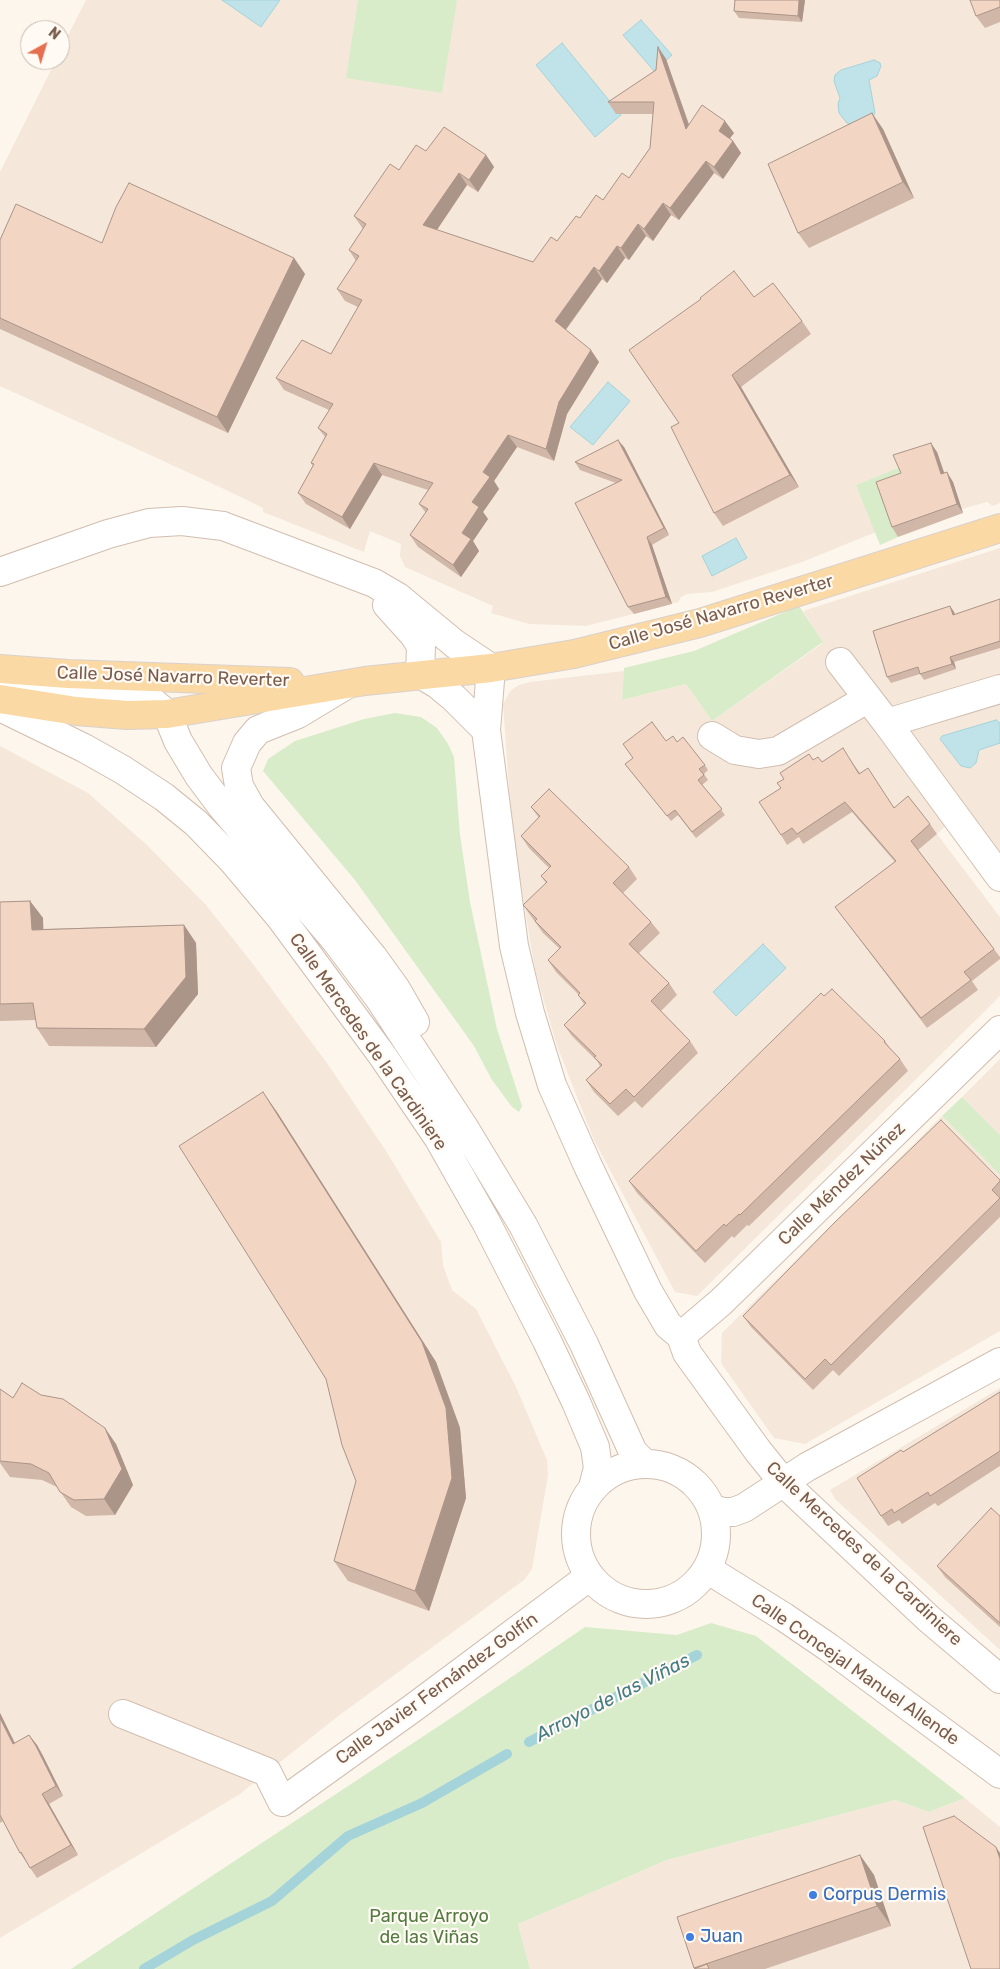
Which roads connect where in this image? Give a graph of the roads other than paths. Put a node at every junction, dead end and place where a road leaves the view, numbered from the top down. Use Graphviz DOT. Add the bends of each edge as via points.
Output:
graph roads {
  1 [pos="1000,528"];
  2 [pos="0,572"];
  3 [pos="374,583"];
  4 [pos="840,662"];
  5 [pos="0,668"];
  6 [pos="491,668"];
  7 [pos="420,674"];
  8 [pos="0,680"];
  9 [pos="346,684"];
  10 [pos="1000,689"];
  11 [pos="0,699"];
  12 [pos="867,699"];
  13 [pos="0,708"];
  14 [pos="167,714"];
  15 [pos="887,723"];
  16 [pos="486,730"];
  17 [pos="712,736"];
  18 [pos="1000,878"];
  19 [pos="1000,1030"];
  20 [pos="432,1078"];
  21 [pos="681,1336"];
  22 [pos="1000,1362"];
  23 [pos="644,1464"];
  24 [pos="783,1482"];
  25 [pos="593,1487"];
  26 [pos="712,1509"];
  27 [pos="707,1569"];
  28 [pos="590,1576"];
  29 [pos="1000,1679"];
  30 [pos="123,1714"];
  31 [pos="1000,1774"];
  1 -- 6 [label="main road, Calle José Navarro Reverter" via="700,623 574,654"];
  2 -- 3 [label="street" via="108,534 149,523 182,521 223,526"];
  3 -- 6 [label="street" via="398,597 454,644"];
  3 -- 7 [label="street" via="384,602 421,646"];
  4 -- 12 [label="street"];
  5 -- 9 [label="main road, Calle José Navarro Reverter" via="68,674"];
  6 -- 7 [label="main road, Calle José Navarro Reverter"];
  6 -- 16 [label="street, Calle Mercedes de la Cardiniere"];
  7 -- 9 [label="main road, Calle José Navarro Reverter"];
  7 -- 16 [label="street" via="454,698"];
  8 -- 14 [label="street, Calle Mercedes de la Cardiniere" via="53,691 148,698"];
  9 -- 14 [label="main road, Calle José Navarro Reverter"];
  9 -- 20 [label="street, Calle Mercedes de la Cardiniere" via="304,710 258,730 247,743 236,768 239,786 250,806 396,989 427,1050"];
  10 -- 15 [label="street"];
  11 -- 14 [label="main road, Calle José Navarro Reverter" via="76,711"];
  12 -- 15 [label="street"];
  12 -- 17 [label="street" via="778,751 759,754 735,750"];
  13 -- 25 [label="street, Calle Mercedes de la Cardiniere" via="84,748 164,798 196,823 233,861 292,932 439,1139 486,1222 547,1341 595,1447 598,1468"];
  14 -- 20 [label="street, Calle Mercedes de la Cardiniere" via="178,741 199,776 336,941 379,998"];
  15 -- 18 [label="street"];
  16 -- 21 [label="street, Calle Mercedes de la Cardiniere" via="514,946 552,1085 648,1291 668,1325"];
  19 -- 21 [label="street, Calle Méndez Núñez" via="721,1302"];
  20 -- 23 [label="street, Calle Mercedes de la Cardiniere" via="523,1225 584,1344 633,1452"];
  21 -- 24 [label="street, Calle Mercedes de la Cardiniere" via="687,1353"];
  22 -- 24 [label="street"];
  23 -- 25 [label="street" via="616,1470"];
  23 -- 26 [label="street" via="659,1464 686,1475 706,1496"];
  24 -- 26 [label="street" via="733,1512"];
  24 -- 29 [label="street, Calle Mercedes de la Cardiniere" via="928,1619"];
  25 -- 28 [label="street" via="578,1515 576,1531 577,1547"];
  26 -- 27 [label="street" via="717,1536"];
  27 -- 28 [label="street" via="694,1586 681,1595 665,1602 648,1604 616,1597"];
  27 -- 31 [label="street, Calle Concejal Manuel Allende" via="821,1642"];
  28 -- 30 [label="street, Calle Javier Fernández Golfín" via="282,1802 267,1772"];
}
